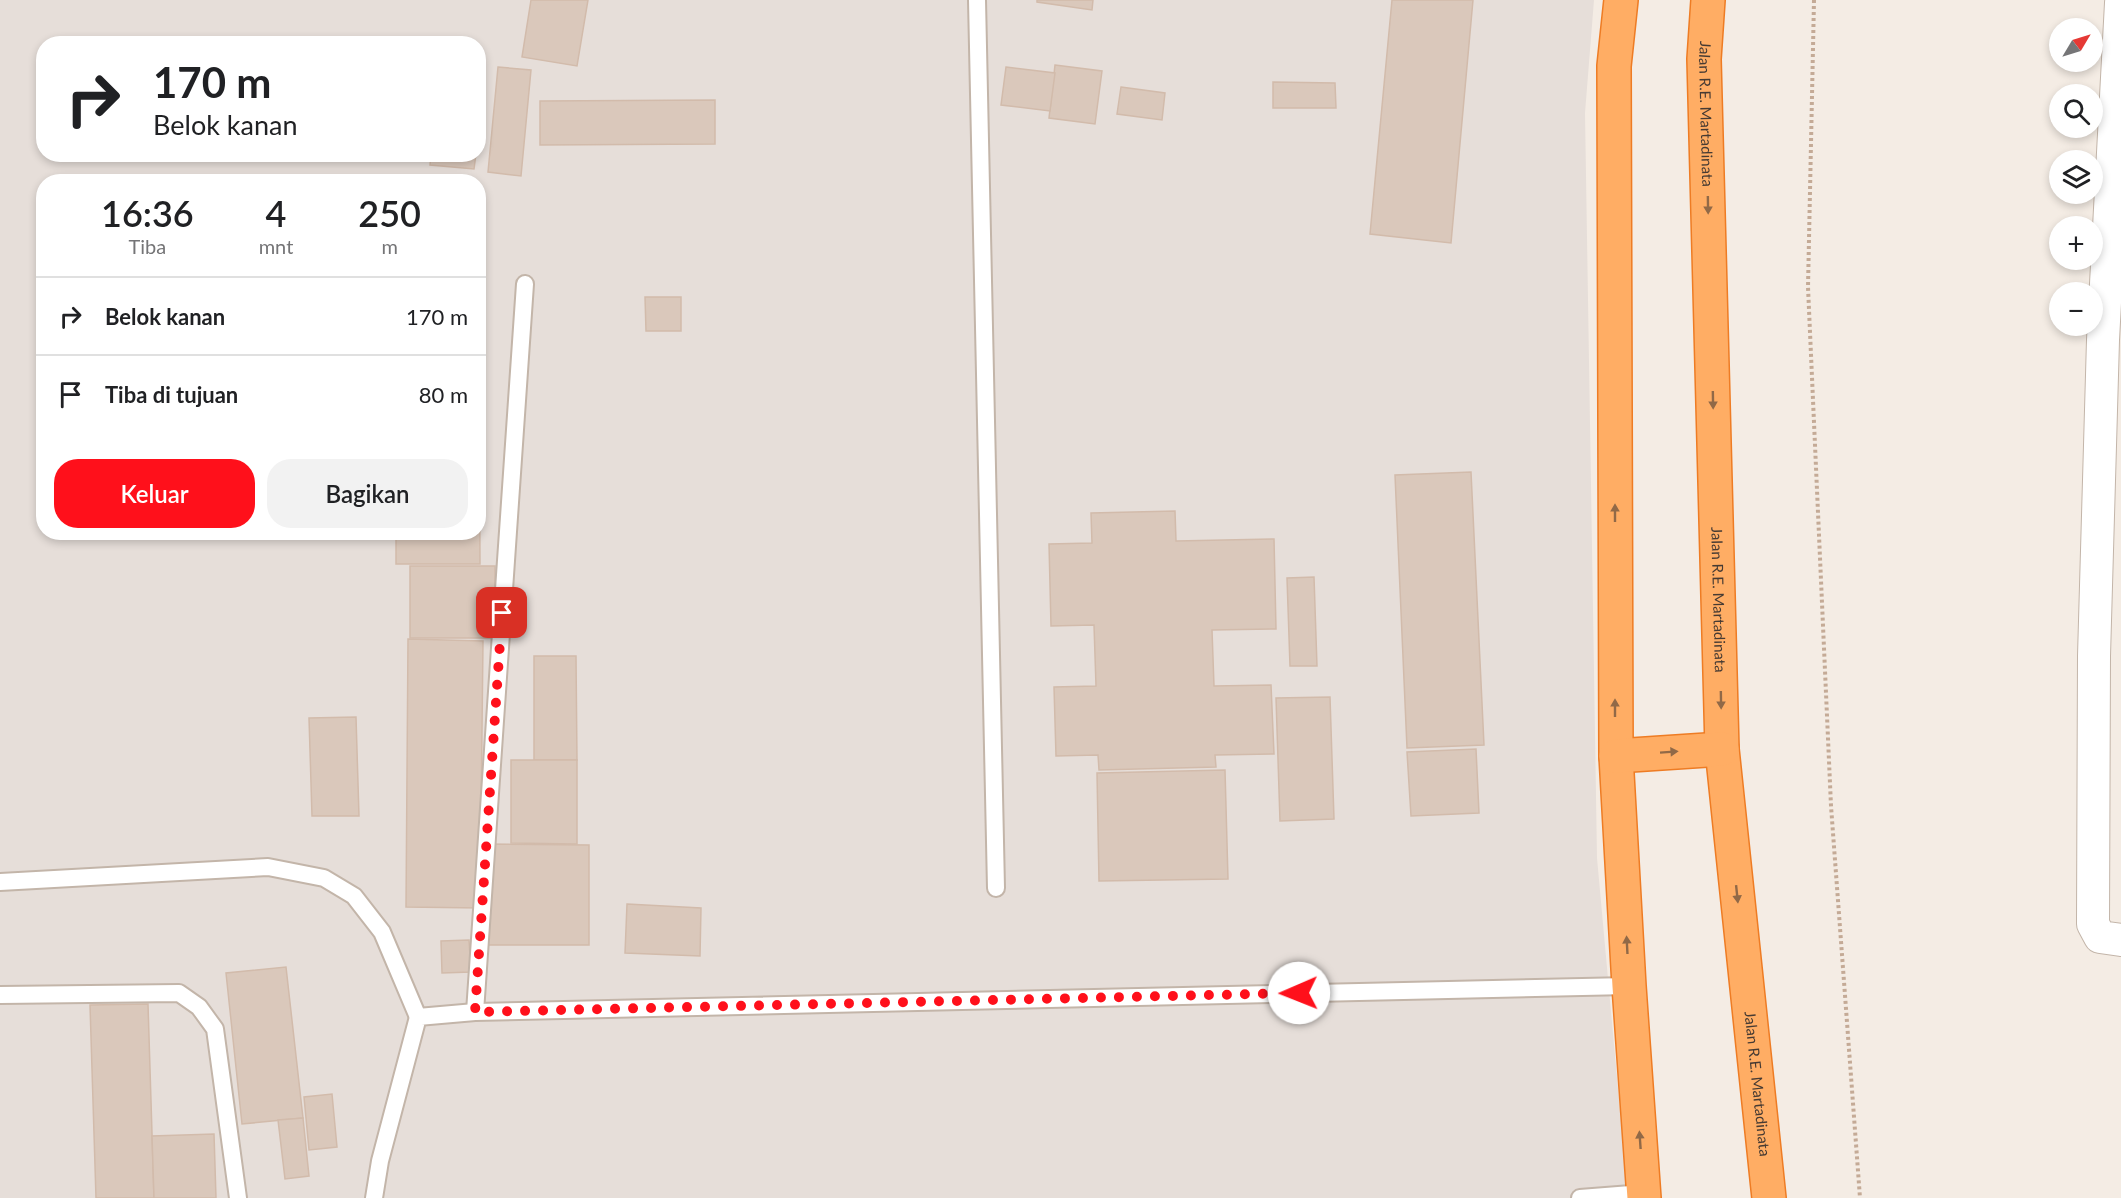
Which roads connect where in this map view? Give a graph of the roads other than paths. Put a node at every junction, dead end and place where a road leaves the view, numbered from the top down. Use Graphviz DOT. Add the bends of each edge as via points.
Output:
graph roads {
  1 [pos="977,0"];
  2 [pos="1621,0"];
  3 [pos="1708,0"];
  4 [pos="2121,3"];
  5 [pos="525,284"];
  6 [pos="2112,340"];
  7 [pos="1722,749"];
  8 [pos="1616,756"];
  9 [pos="0,882"];
  10 [pos="996,888"];
  11 [pos="2121,940"];
  12 [pos="1629,986"];
  13 [pos="0,995"];
  14 [pos="475,1012"];
  15 [pos="418,1017"];
  16 [pos="1644,1195"];
  17 [pos="238,1198"];
  18 [pos="374,1198"];
  19 [pos="1580,1198"];
  20 [pos="1769,1198"];
  1 -- 10 [label="lane"];
  8 -- 2 [label="highway, one-way" via="1614,66"];
  3 -- 7 [label="highway, Jalan R.E. Martadinata, one-way" via="1704,59"];
  4 -- 6 [label="street"];
  5 -- 14 [label="lane"];
  6 -- 11 [label="street" via="2094,656 2093,924 2100,937"];
  8 -- 7 [label="highway, one-way"];
  7 -- 20 [label="highway, Jalan R.E. Martadinata, one-way"];
  12 -- 8 [label="highway, one-way"];
  9 -- 15 [label="lane" via="268,867 324,878 354,896 382,932"];
  12 -- 14 [label="lane"];
  16 -- 12 [label="highway, one-way"];
  13 -- 17 [label="lane" via="179,993 199,1007 214,1029"];
  14 -- 15 [label="lane"];
  15 -- 18 [label="lane"];
  16 -- 19 [label="lane"];
}
